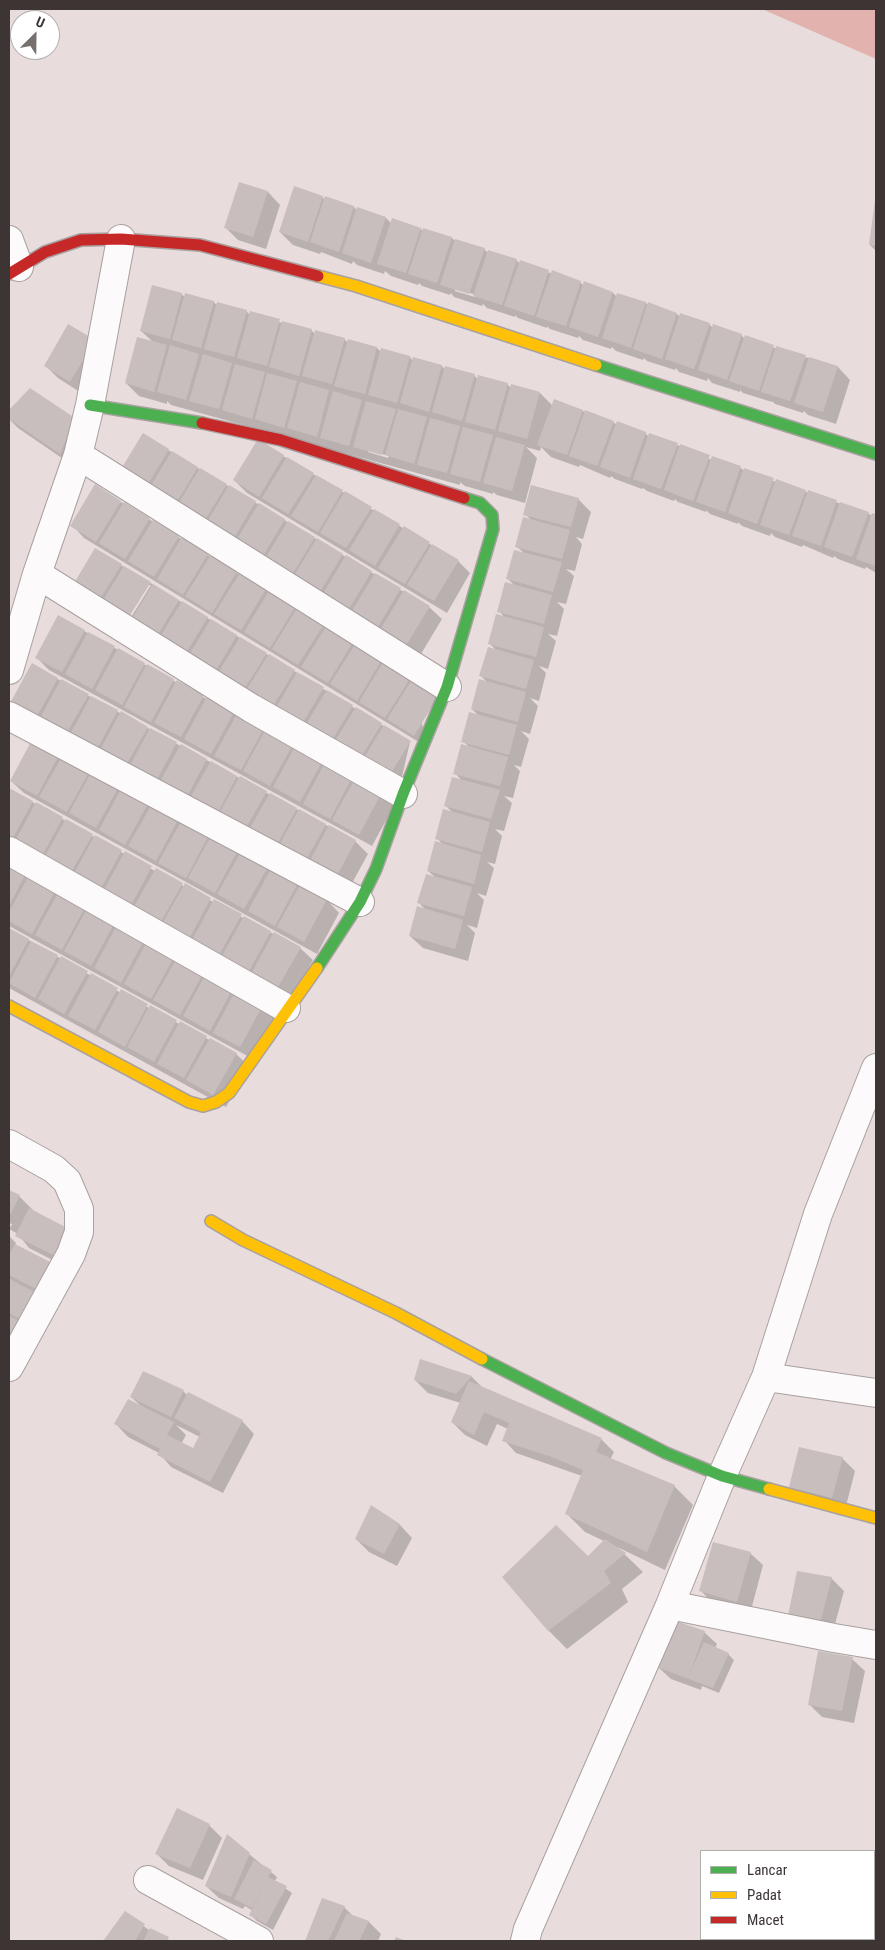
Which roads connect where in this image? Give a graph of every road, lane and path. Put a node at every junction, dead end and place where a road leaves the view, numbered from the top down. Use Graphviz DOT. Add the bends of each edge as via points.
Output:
graph roads {
  1 [pos="121,239"];
  2 [pos="9,240"];
  3 [pos="14,270"];
  4 [pos="90,405"];
  5 [pos="876,454"];
  6 [pos="78,455"];
  7 [pos="37,574"];
  8 [pos="9,670"];
  9 [pos="447,687"];
  10 [pos="9,716"];
  11 [pos="402,794"];
  12 [pos="9,851"];
  13 [pos="360,902"];
  14 [pos="9,1006"];
  15 [pos="286,1008"];
  16 [pos="876,1068"];
  17 [pos="9,1144"];
  18 [pos="211,1220"];
  19 [pos="9,1367"];
  20 [pos="766,1377"];
  21 [pos="876,1393"];
  22 [pos="722,1476"];
  23 [pos="876,1518"];
  24 [pos="670,1605"];
  25 [pos="876,1644"];
  26 [pos="148,1880"];
  27 [pos="259,1941"];
  28 [pos="525,1941"];
  1 -- 3 [label="street" via="82,240 64,245"];
  1 -- 4 [label="street"];
  1 -- 5 [label="street" via="200,245 356,286"];
  2 -- 3 [label="street"];
  4 -- 6 [label="street"];
  4 -- 9 [label="street" via="186,420 281,440 480,503 492,515 493,529"];
  6 -- 7 [label="street"];
  6 -- 9 [label="street"];
  7 -- 8 [label="street"];
  7 -- 11 [label="street" via="251,708"];
  9 -- 11 [label="street"];
  10 -- 13 [label="street"];
  11 -- 13 [label="street" via="376,870"];
  12 -- 15 [label="street"];
  13 -- 15 [label="street"];
  14 -- 15 [label="street" via="172,1095 203,1106 229,1093"];
  16 -- 20 [label="street" via="818,1214"];
  17 -- 19 [label="street" via="54,1168 67,1181 79,1209 79,1232 72,1254"];
  18 -- 22 [label="street" via="243,1240 396,1313 666,1453"];
  20 -- 21 [label="street"];
  20 -- 22 [label="street"];
  22 -- 23 [label="street"];
  22 -- 24 [label="street"];
  24 -- 25 [label="street"];
  24 -- 28 [label="street"];
  26 -- 27 [label="street"];
}
